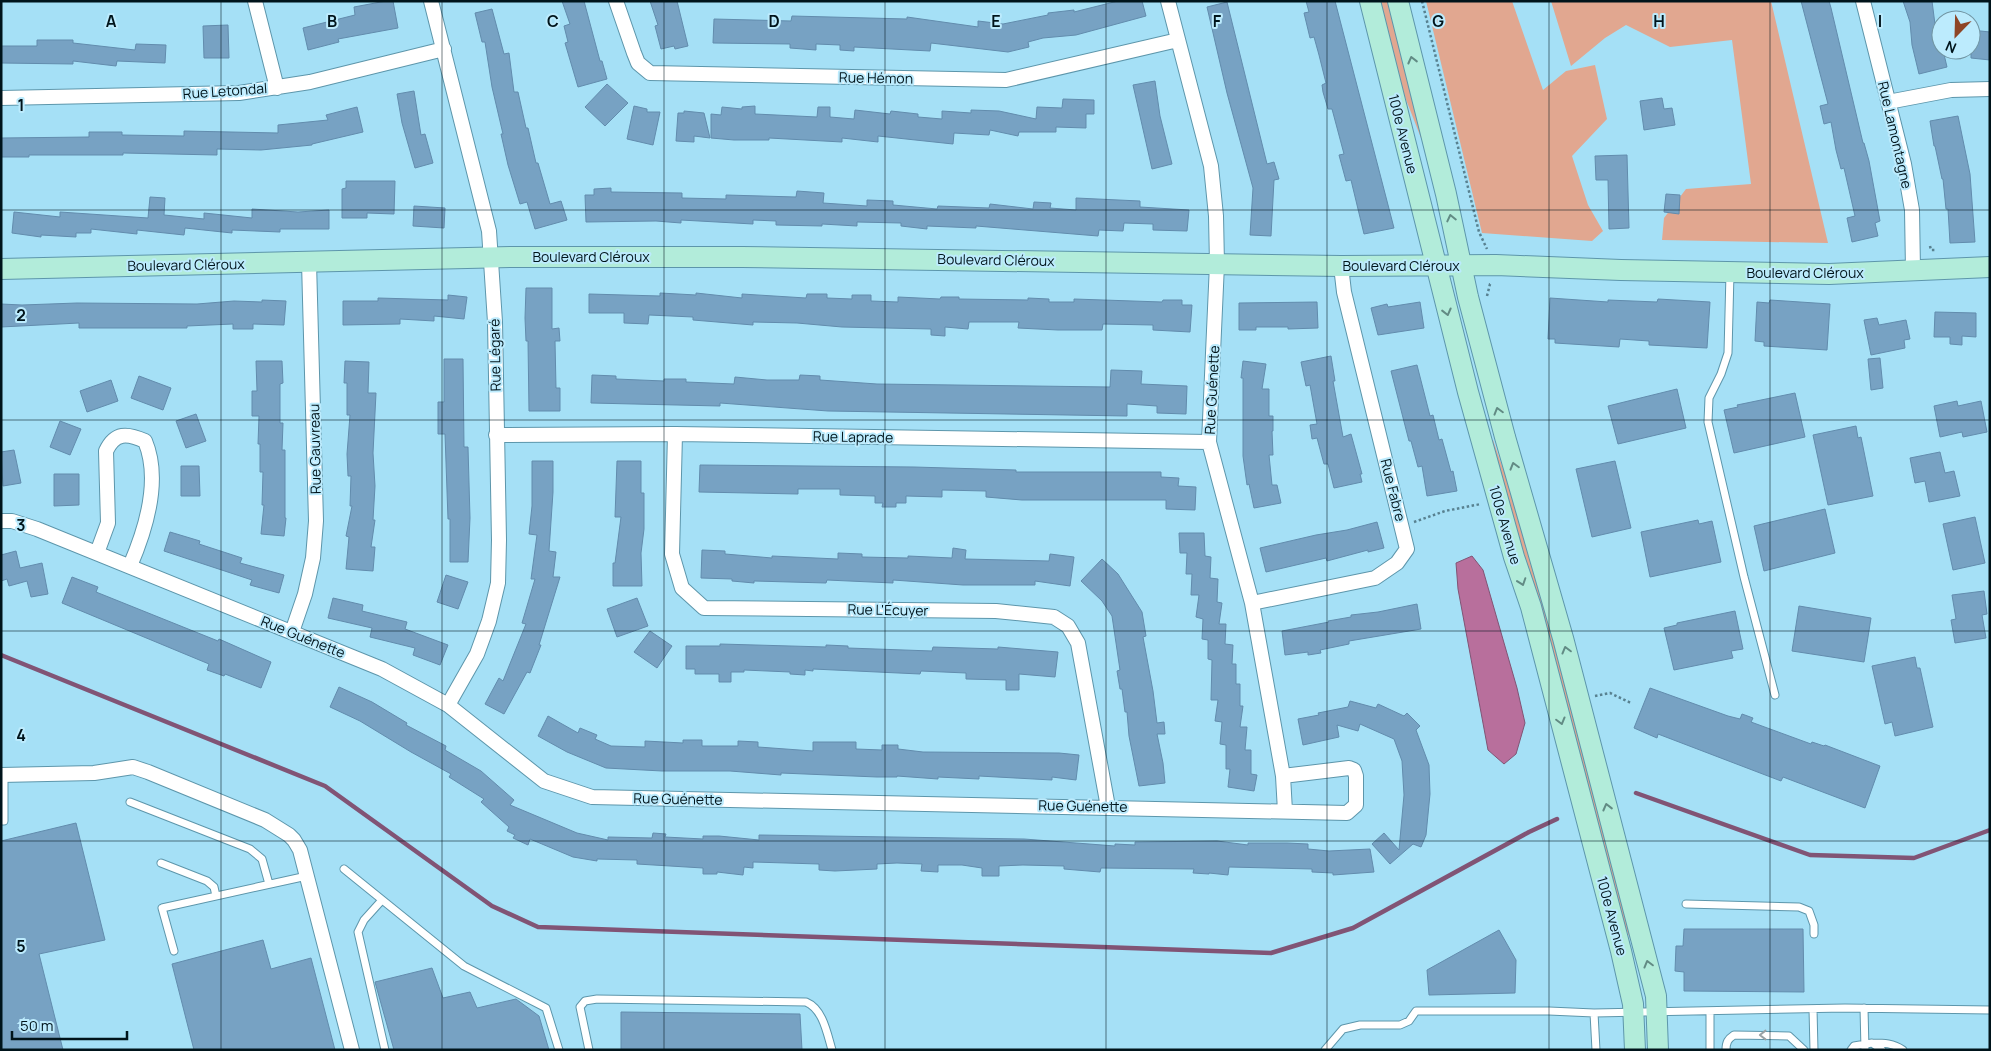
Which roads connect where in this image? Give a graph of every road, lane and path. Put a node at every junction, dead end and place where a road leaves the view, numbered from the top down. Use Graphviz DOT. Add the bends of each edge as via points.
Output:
graph roads {
  1 [pos="255,1"];
  2 [pos="431,1"];
  3 [pos="616,1"];
  4 [pos="1168,1"];
  5 [pos="1370,1"];
  6 [pos="1398,1"];
  7 [pos="1422,1"];
  8 [pos="1863,1"];
  9 [pos="1178,40"];
  10 [pos="444,49"];
  11 [pos="276,88"];
  12 [pos="1990,89"];
  13 [pos="1,98"];
  14 [pos="1888,102"];
  15 [pos="1486,245"];
  16 [pos="492,257"];
  17 [pos="309,262"];
  18 [pos="1217,264"];
  19 [pos="1435,265"];
  20 [pos="1462,265"];
  21 [pos="1341,266"];
  22 [pos="1990,268"];
  23 [pos="1,269"];
  24 [pos="1914,270"];
  25 [pos="1730,273"];
  26 [pos="675,434"];
  27 [pos="496,435"];
  28 [pos="1209,442"];
  29 [pos="1485,504"];
  30 [pos="1,521"];
  31 [pos="1413,523"];
  32 [pos="97,553"];
  33 [pos="130,566"];
  34 [pos="1252,604"];
  35 [pos="292,632"];
  36 [pos="1775,695"];
  37 [pos="1595,696"];
  38 [pos="1631,703"];
  39 [pos="448,705"];
  40 [pos="2,775"];
  41 [pos="1283,776"];
  42 [pos="130,802"];
  43 [pos="1108,807"];
  44 [pos="1285,811"];
  45 [pos="1,821"];
  46 [pos="161,863"];
  47 [pos="344,869"];
  48 [pos="307,876"];
  49 [pos="269,884"];
  50 [pos="216,896"];
  51 [pos="382,900"];
  52 [pos="1686,904"];
  53 [pos="1814,934"];
  54 [pos="174,951"];
  55 [pos="1864,1008"];
  56 [pos="1813,1009"];
  57 [pos="1990,1010"];
  58 [pos="1710,1011"];
  59 [pos="1594,1012"];
  60 [pos="1634,1012"];
  61 [pos="1658,1012"];
  62 [pos="1867,1045"];
  63 [pos="352,1050"];
  64 [pos="385,1050"];
  65 [pos="558,1050"];
  66 [pos="589,1050"];
  67 [pos="832,1050"];
  68 [pos="1325,1050"];
  69 [pos="1596,1050"];
  70 [pos="1635,1050"];
  71 [pos="1658,1050"];
  72 [pos="1710,1050"];
  73 [pos="1726,1050"];
  74 [pos="1804,1050"];
  75 [pos="1814,1050"];
  76 [pos="1851,1050"];
  77 [pos="1882,1050"];
  78 [pos="1902,1050"];
  1 -- 11 [label="street"];
  2 -- 10 [label="street, Rue Légaré"];
  3 -- 9 [label="street, Rue Hémon" via="638,64 650,73 1006,80"];
  4 -- 9 [label="street, Rue Guénette"];
  5 -- 19 [label="street, 100e Avenue"];
  20 -- 6 [label="street, 100e Avenue, one-way"];
  7 -- 15 [label="path" via="1479,232"];
  8 -- 14 [label="street, Rue Lamontagne"];
  9 -- 18 [label="street, Rue Guénette" via="1211,166"];
  10 -- 11 [label="street, Rue Letondal"];
  10 -- 16 [label="street, Rue Légaré" via="489,231"];
  11 -- 13 [label="street, Rue Letondal" via="239,93"];
  12 -- 14 [label="street" via="1951,90"];
  14 -- 24 [label="street, Rue Lamontagne" via="1912,210"];
  16 -- 17 [label="street, Boulevard Cléroux"];
  16 -- 18 [label="street, Boulevard Cléroux" via="752,257"];
  16 -- 27 [label="street, Rue Légaré"];
  17 -- 23 [label="street, Boulevard Cléroux"];
  17 -- 35 [label="street, Rue Gauvreau" via="316,521 313,558"];
  18 -- 21 [label="street, Boulevard Cléroux"];
  18 -- 28 [label="street, Rue Guénette"];
  19 -- 20 [label="street, Boulevard Cléroux"];
  19 -- 21 [label="street, Boulevard Cléroux"];
  19 -- 60 [label="street, 100e Avenue, one-way" via="1514,557 1531,606"];
  20 -- 25 [label="street, Boulevard Cléroux"];
  61 -- 20 [label="street, 100e Avenue, one-way" via="1588,733 1491,385"];
  21 -- 34 [label="street, Rue Fabre" via="1344,292 1407,549 1397,563 1375,578"];
  22 -- 24 [label="street, Boulevard Cléroux"];
  24 -- 25 [label="street, Boulevard Cléroux" via="1830,274"];
  25 -- 36 [label="lane" via="1728,354 1709,398 1708,422"];
  26 -- 27 [label="street, Rue Laprade"];
  26 -- 28 [label="street, Rue Laprade"];
  26 -- 43 [label="street, Rue L'Écuyer" via="672,554 682,588 704,608 996,611 1054,617 1068,626 1078,643"];
  27 -- 39 [label="street, Rue Légaré" via="500,540 495,597 476,654"];
  28 -- 34 [label="street, Rue Guénette"];
  29 -- 31 [label="path" via="1445,511"];
  30 -- 32 [label="street, Rue Guénette" via="37,529"];
  32 -- 33 [label="street, Rue Guénette"];
  32 -- 33 [label="street" via="108,523 106,450 111,440 132,435 145,441 150,453 151,471 150,503 142,537"];
  33 -- 35 [label="street, Rue Guénette"];
  34 -- 41 [label="street, Rue Guénette"];
  35 -- 39 [label="street, Rue Guénette" via="382,669"];
  37 -- 38 [label="path" via="1610,693"];
  39 -- 43 [label="street, Rue Guénette" via="544,781 592,797"];
  40 -- 45 [label="lane" via="4,821"];
  40 -- 48 [label="street" via="140,769 283,830 298,845"];
  41 -- 44 [label="street, Rue Guénette"];
  41 -- 44 [label="street, Rue Guénette" via="1349,768 1356,776 1356,804 1348,813"];
  42 -- 49 [label="lane" via="250,849 262,859"];
  43 -- 44 [label="street, Rue Guénette"];
  46 -- 50 [label="lane" via="207,881 214,887"];
  47 -- 51 [label="lane"];
  48 -- 49 [label="lane"];
  48 -- 63 [label="street"];
  49 -- 50 [label="lane"];
  50 -- 54 [label="lane" via="162,908"];
  51 -- 64 [label="lane" via="358,932"];
  51 -- 65 [label="lane" via="469,969 546,1008"];
  52 -- 53 [label="lane" via="1799,907 1809,911"];
  55 -- 56 [label="lane"];
  55 -- 57 [label="lane"];
  55 -- 62 [label="lane"];
  56 -- 58 [label="lane"];
  56 -- 75 [label="lane"];
  58 -- 61 [label="lane"];
  58 -- 72 [label="lane"];
  59 -- 60 [label="lane"];
  59 -- 68 [label="lane" via="1416,1011 1409,1021 1400,1025 1360,1025 1343,1029"];
  59 -- 69 [label="lane"];
  60 -- 61 [label="lane"];
  60 -- 70 [label="street, 100e Avenue"];
  61 -- 71 [label="street, 100e Avenue"];
  62 -- 76 [label="lane" via="1854,1046"];
  62 -- 77 [label="lane"];
  62 -- 78 [label="lane" via="1888,1043"];
  66 -- 67 [label="lane" via="580,1007 585,1001 606,999 806,1002 820,1015"];
  74 -- 73 [label="lane, one-way" via="1789,1036 1764,1035 1734,1035 1726,1043"];
}
